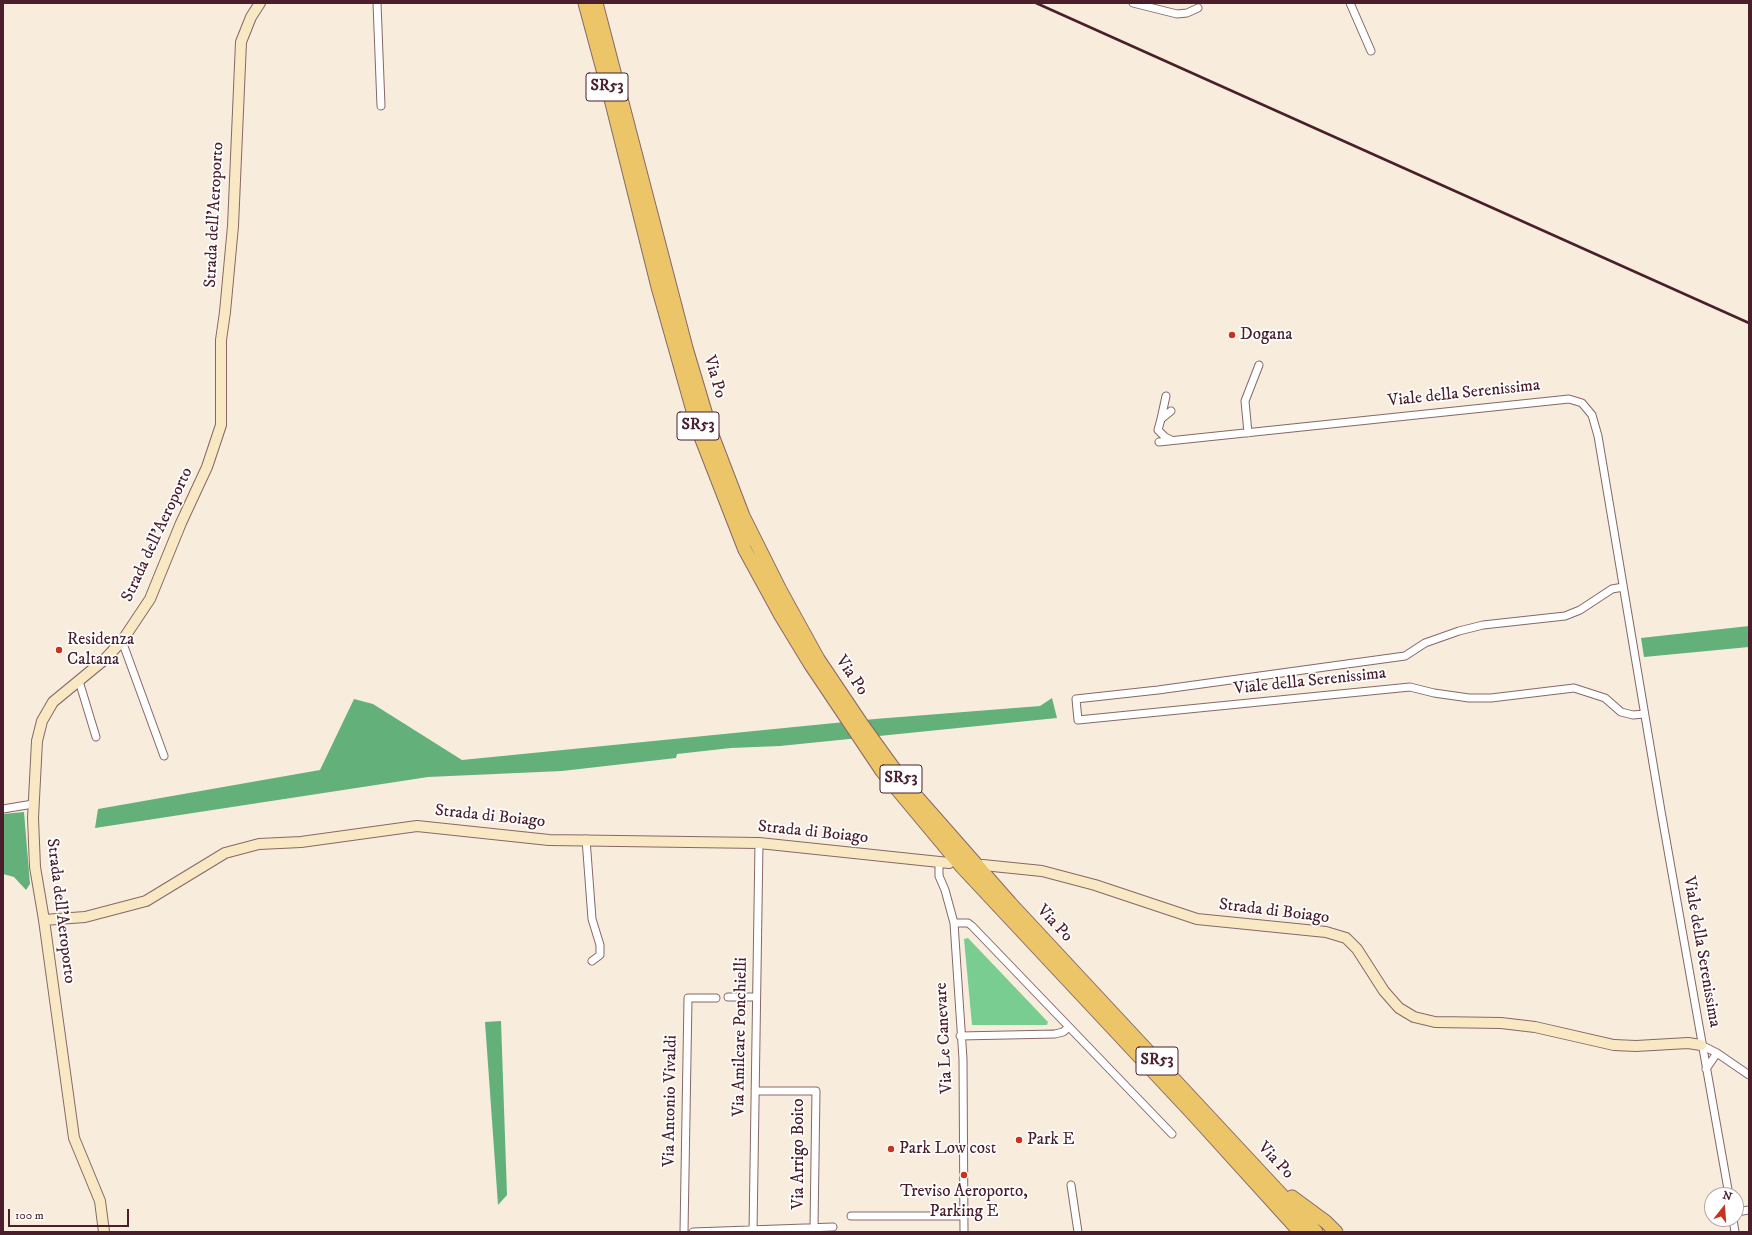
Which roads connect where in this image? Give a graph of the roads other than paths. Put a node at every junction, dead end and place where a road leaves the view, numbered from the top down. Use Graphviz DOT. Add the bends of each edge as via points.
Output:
graph roads {
  1 [pos="260,3"];
  2 [pos="377,3"];
  3 [pos="585,3"];
  4 [pos="596,3"];
  5 [pos="1133,3"];
  6 [pos="1350,3"];
  7 [pos="1198,8"];
  8 [pos="1371,51"];
  9 [pos="382,106"];
  10 [pos="1259,365"];
  11 [pos="1166,396"];
  12 [pos="1171,411"];
  13 [pos="1161,419"];
  14 [pos="1248,433"];
  15 [pos="1172,440"];
  16 [pos="1159,442"];
  17 [pos="1623,587"];
  18 [pos="122,641"];
  19 [pos="79,681"];
  20 [pos="1644,714"];
  21 [pos="96,737"];
  22 [pos="164,756"];
  23 [pos="33,804"];
  24 [pos="3,809"];
  25 [pos="586,839"];
  26 [pos="759,843"];
  27 [pos="944,863"];
  28 [pos="982,865"];
  29 [pos="44,920"];
  30 [pos="954,923"];
  31 [pos="592,961"];
  32 [pos="756,997"];
  33 [pos="716,998"];
  34 [pos="728,998"];
  35 [pos="1070,1027"];
  36 [pos="960,1036"];
  37 [pos="1702,1045"];
  38 [pos="1718,1053"];
  39 [pos="1706,1069"];
  40 [pos="1749,1075"];
  41 [pos="755,1091"];
  42 [pos="1172,1134"];
  43 [pos="1261,1182"];
  44 [pos="1072,1185"];
  45 [pos="1728,1187"];
  46 [pos="851,1216"];
  47 [pos="964,1216"];
  48 [pos="833,1227"];
  49 [pos="814,1228"];
  50 [pos="753,1230"];
  51 [pos="104,1232"];
  52 [pos="684,1232"];
  53 [pos="693,1232"];
  54 [pos="964,1232"];
  55 [pos="1078,1232"];
  56 [pos="1289,1232"];
  57 [pos="1300,1232"];
  58 [pos="1316,1232"];
  59 [pos="1336,1232"];
  1 -- 18 [label="street, Strada dell'Aeroporto" via="241,42 233,226 221,340 221,425 207,467 150,599"];
  2 -- 9 [label="street"];
  3 -- 43 [label="highway, Via Po / SR53" via="658,287 700,432 745,550 780,614 882,771 962,867 1193,1114"];
  4 -- 43 [label="highway, Via Po / SR53" via="668,281 712,435 743,516 818,659 902,780"];
  5 -- 7 [label="street" via="1177,14"];
  6 -- 8 [label="street"];
  10 -- 14 [label="street" via="1245,401"];
  11 -- 13 [label="street"];
  12 -- 13 [label="street"];
  13 -- 15 [label="street" via="1158,430"];
  14 -- 15 [label="street, Viale della Serenissima"];
  14 -- 17 [label="street, Viale della Serenissima" via="1544,401 1569,399 1582,403 1592,415 1598,436"];
  15 -- 16 [label="street, Viale della Serenissima"];
  17 -- 20 [label="street, Viale della Serenissima"];
  17 -- 20 [label="street, Viale della Serenissima" via="1612,589 1580,610 1564,616 1482,625 1425,643 1405,656 1076,699 1078,720 1410,687 1469,698 1491,698 1574,688 1605,698 1621,712"];
  18 -- 19 [label="street, Strada dell'Aeroporto"];
  18 -- 22 [label="street"];
  19 -- 21 [label="street"];
  19 -- 23 [label="street, Strada dell'Aeroporto" via="53,702 42,722 37,741"];
  20 -- 37 [label="street, Viale della Serenissima"];
  23 -- 24 [label="street"];
  23 -- 29 [label="street, Strada dell'Aeroporto" via="35,867"];
  25 -- 26 [label="street, Strada di Boiago"];
  25 -- 29 [label="street, Strada di Boiago" via="548,840 417,826 301,842 259,844 225,853 146,901 85,917"];
  25 -- 31 [label="street" via="592,919 600,945 600,956"];
  26 -- 27 [label="street, Strada di Boiago"];
  26 -- 32 [label="street, Via Amilcare Ponchielli"];
  27 -- 30 [label="street, Via Le Canevare" via="939,876"];
  28 -- 37 [label="street, Strada di Boiago" via="1048,872 1197,919 1326,932 1346,938 1357,949 1398,1008 1421,1019 1435,1022 1501,1023 1535,1027 1614,1045"];
  29 -- 51 [label="street, Strada dell'Aeroporto" via="74,1138 100,1201"];
  30 -- 35 [label="street" via="968,923 972,926"];
  30 -- 36 [label="street, Via Le Canevare"];
  32 -- 34 [label="street"];
  32 -- 41 [label="street, Via Amilcare Ponchielli"];
  33 -- 52 [label="street, Via Antonio Vivaldi" via="688,998"];
  35 -- 36 [label="street" via="1055,1034"];
  35 -- 42 [label="street"];
  36 -- 47 [label="street, Via Le Canevare" via="963,1059"];
  37 -- 38 [label="street, Strada di Boiago"];
  37 -- 39 [label="street, Viale della Serenissima"];
  38 -- 39 [label="street"];
  38 -- 40 [label="street, Strada di Boiago"];
  39 -- 45 [label="street, Viale della Serenissima"];
  41 -- 49 [label="street, Via Arrigo Boito" via="816,1091"];
  41 -- 50 [label="street, Via Amilcare Ponchielli"];
  43 -- 56 [label="highway"];
  43 -- 57 [label="highway, Via Po / SR53"];
  43 -- 58 [label="highway, Via Po / SR53"];
  43 -- 59 [label="highway" via="1326,1222"];
  44 -- 55 [label="street"];
  46 -- 47 [label="street"];
  47 -- 54 [label="street, Via Le Canevare"];
  48 -- 49 [label="street, Via Arrigo Boito"];
  49 -- 50 [label="street, Via Arrigo Boito"];
  50 -- 53 [label="street, Via Arrigo Boito"];
}
